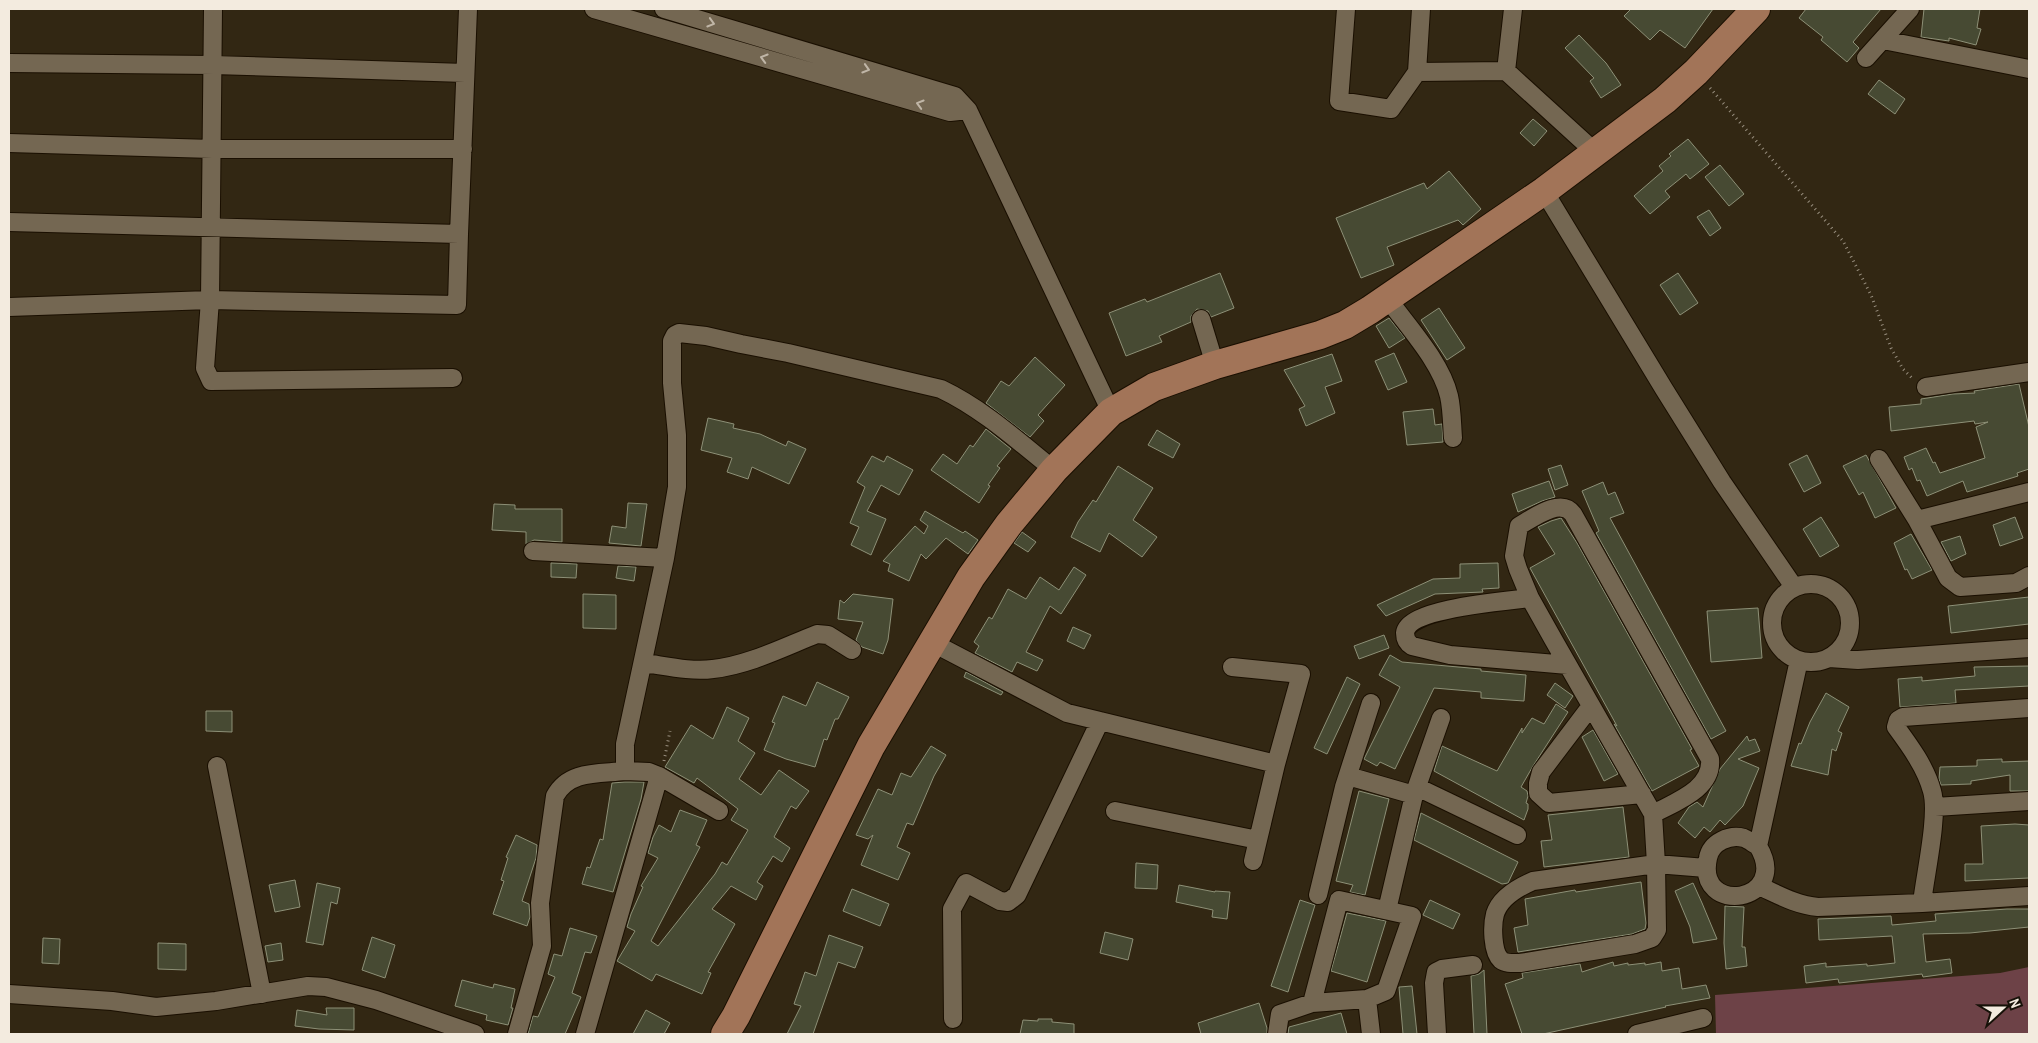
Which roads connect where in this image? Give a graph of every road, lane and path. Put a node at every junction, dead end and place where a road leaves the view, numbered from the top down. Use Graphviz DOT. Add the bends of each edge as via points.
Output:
graph roads {
  1 [pos="213,9"];
  2 [pos="468,9"];
  3 [pos="594,9"];
  4 [pos="664,9"];
  5 [pos="1346,9"];
  6 [pos="1421,9"];
  7 [pos="1513,9"];
  8 [pos="1756,9"];
  9 [pos="1910,9"];
  10 [pos="1883,40"];
  11 [pos="1866,58"];
  12 [pos="9,63"];
  13 [pos="212,65"];
  14 [pos="2029,69"];
  15 [pos="1506,71"];
  16 [pos="1417,72"];
  17 [pos="1696,72"];
  18 [pos="466,73"];
  19 [pos="968,110"];
  20 [pos="9,143"];
  21 [pos="212,149"];
  22 [pos="463,149"];
  23 [pos="1596,153"];
  24 [pos="1544,192"];
  25 [pos="9,222"];
  26 [pos="211,227"];
  27 [pos="460,234"];
  28 [pos="1388,299"];
  29 [pos="210,300"];
  30 [pos="9,307"];
  31 [pos="1201,319"];
  32 [pos="1215,364"];
  33 [pos="2029,372"];
  34 [pos="452,378"];
  35 [pos="1926,387"];
  36 [pos="1111,412"];
  37 [pos="1453,438"];
  38 [pos="1879,459"];
  39 [pos="1054,470"];
  40 [pos="2029,492"];
  41 [pos="1917,520"];
  42 [pos="533,551"];
  43 [pos="666,558"];
  44 [pos="2029,576"];
  45 [pos="1794,587"];
  46 [pos="1530,598"];
  47 [pos="933,643"];
  48 [pos="2029,648"];
  49 [pos="852,650"];
  50 [pos="1829,658"];
  51 [pos="1798,660"];
  52 [pos="644,663"];
  53 [pos="1568,665"];
  54 [pos="1232,667"];
  55 [pos="1371,703"];
  56 [pos="1591,706"];
  57 [pos="2029,708"];
  58 [pos="1441,718"];
  59 [pos="1100,721"];
  60 [pos="670,731"];
  61 [pos="1276,764"];
  62 [pos="217,766"];
  63 [pos="625,771"];
  64 [pos="659,776"];
  65 [pos="1348,776"];
  66 [pos="1416,791"];
  67 [pos="1642,794"];
  68 [pos="2029,801"];
  69 [pos="1935,807"];
  70 [pos="719,811"];
  71 [pos="1115,811"];
  72 [pos="1653,814"];
  73 [pos="1516,836"];
  74 [pos="1258,840"];
  75 [pos="1758,846"];
  76 [pos="1253,861"];
  77 [pos="1656,864"];
  78 [pos="1706,868"];
  79 [pos="1759,886"];
  80 [pos="2029,896"];
  81 [pos="1339,900"];
  82 [pos="1922,903"];
  83 [pos="1387,910"];
  84 [pos="1472,965"];
  85 [pos="9,994"];
  86 [pos="262,994"];
  87 [pos="1367,999"];
  88 [pos="1312,1003"];
  89 [pos="1703,1018"];
  90 [pos="954,1019"];
  91 [pos="1679,1029"];
  92 [pos="468,1033"];
  93 [pos="517,1034"];
  94 [pos="585,1034"];
  95 [pos="725,1034"];
  96 [pos="1277,1034"];
  97 [pos="1371,1034"];
  98 [pos="1436,1034"];
  99 [pos="1637,1034"];
  1 -- 13 [label="street"];
  2 -- 18 [label="street"];
  19 -- 3 [label="street, one-way" via="950,112"];
  4 -- 19 [label="street, one-way" via="955,96"];
  5 -- 16 [label="street" via="1340,101 1391,109"];
  6 -- 16 [label="street"];
  7 -- 15 [label="street"];
  8 -- 17 [label="main road"];
  9 -- 10 [label="street"];
  10 -- 11 [label="street"];
  10 -- 14 [label="street"];
  12 -- 13 [label="street"];
  13 -- 18 [label="street"];
  13 -- 21 [label="street"];
  15 -- 16 [label="street"];
  15 -- 23 [label="street"];
  17 -- 23 [label="main road"];
  17 -- 35 [label="path" via="1843,241 1871,295 1891,348 1903,369"];
  18 -- 22 [label="street"];
  19 -- 36 [label="street"];
  20 -- 21 [label="street"];
  21 -- 22 [label="street"];
  21 -- 26 [label="street"];
  22 -- 27 [label="street"];
  23 -- 24 [label="main road"];
  24 -- 28 [label="main road"];
  24 -- 45 [label="street" via="1717,474"];
  25 -- 26 [label="street"];
  26 -- 27 [label="street"];
  26 -- 29 [label="street"];
  27 -- 29 [label="street" via="457,305"];
  28 -- 32 [label="main road" via="1345,325 1320,335"];
  28 -- 37 [label="street" via="1444,380 1450,398"];
  29 -- 30 [label="street"];
  29 -- 34 [label="street" via="205,368 211,381"];
  31 -- 32 [label="street"];
  32 -- 36 [label="main road" via="1154,387"];
  33 -- 35 [label="street"];
  36 -- 39 [label="main road"];
  38 -- 41 [label="street"];
  39 -- 43 [label="street" via="978,410 941,389 788,353 679,333 672,341 677,487"];
  39 -- 47 [label="main road" via="971,576"];
  40 -- 41 [label="street"];
  41 -- 44 [label="street" via="1948,578 1960,587 2016,583"];
  42 -- 43 [label="street"];
  43 -- 52 [label="street"];
  45 -- 50 [label="street" via="1824,586 1841,597 1847,606 1849,636 1837,653"];
  45 -- 51 [label="street" via="1774,610 1773,625 1776,640"];
  46 -- 53 [label="street"];
  46 -- 53 [label="street" via="1426,614 1405,630 1407,643 1450,655"];
  46 -- 72 [label="street" via="1514,556 1519,526 1548,510 1567,508 1710,759 1711,766 1702,784"];
  47 -- 59 [label="street" via="1067,712"];
  47 -- 95 [label="main road" via="871,746"];
  48 -- 50 [label="street" via="1858,660"];
  49 -- 52 [label="street" via="828,635 817,634 739,664 713,669"];
  50 -- 51 [label="street" via="1809,662"];
  51 -- 75 [label="street"];
  52 -- 63 [label="street" via="625,744"];
  53 -- 56 [label="street"];
  54 -- 61 [label="street" via="1301,674"];
  55 -- 65 [label="street"];
  56 -- 67 [label="street"];
  56 -- 67 [label="street" via="1541,772 1538,793 1549,803"];
  57 -- 69 [label="street" via="1903,717 1898,720 1896,727 1921,765 1932,790"];
  58 -- 66 [label="street"];
  59 -- 61 [label="street"];
  59 -- 90 [label="street" via="1017,895 1008,902 1000,901 966,884 952,909"];
  60 -- 64 [label="path"];
  61 -- 74 [label="street"];
  62 -- 86 [label="street"];
  63 -- 64 [label="street" via="649,772"];
  63 -- 93 [label="street" via="571,779 560,786 555,796 540,903 542,946"];
  64 -- 70 [label="street"];
  64 -- 94 [label="street"];
  65 -- 66 [label="street"];
  65 -- 81 [label="street" via="1313,894"];
  66 -- 73 [label="street"];
  66 -- 83 [label="street"];
  67 -- 72 [label="street"];
  68 -- 69 [label="street"];
  69 -- 82 [label="street"];
  71 -- 74 [label="street"];
  72 -- 77 [label="street"];
  74 -- 76 [label="street"];
  75 -- 78 [label="street" via="1745,838 1731,837 1718,843 1708,854"];
  75 -- 79 [label="street" via="1766,870"];
  77 -- 77 [label="street" via="1534,881 1518,888 1496,914 1496,953 1501,960 1520,963 1635,944 1652,938 1658,922"];
  77 -- 78 [label="street"];
  78 -- 79 [label="street" via="1708,880 1716,891 1728,897 1741,897"];
  79 -- 82 [label="street" via="1805,906"];
  80 -- 82 [label="street"];
  81 -- 83 [label="street"];
  81 -- 88 [label="street"];
  83 -- 87 [label="street" via="1412,916 1386,991"];
  84 -- 98 [label="street" via="1436,972"];
  85 -- 86 [label="street" via="156,1007"];
  86 -- 92 [label="street" via="308,986 326,987 376,1000"];
  87 -- 88 [label="street"];
  87 -- 97 [label="street"];
  88 -- 96 [label="street" via="1280,1014"];
  89 -- 91 [label="street"];
  91 -- 99 [label="street"];
}
